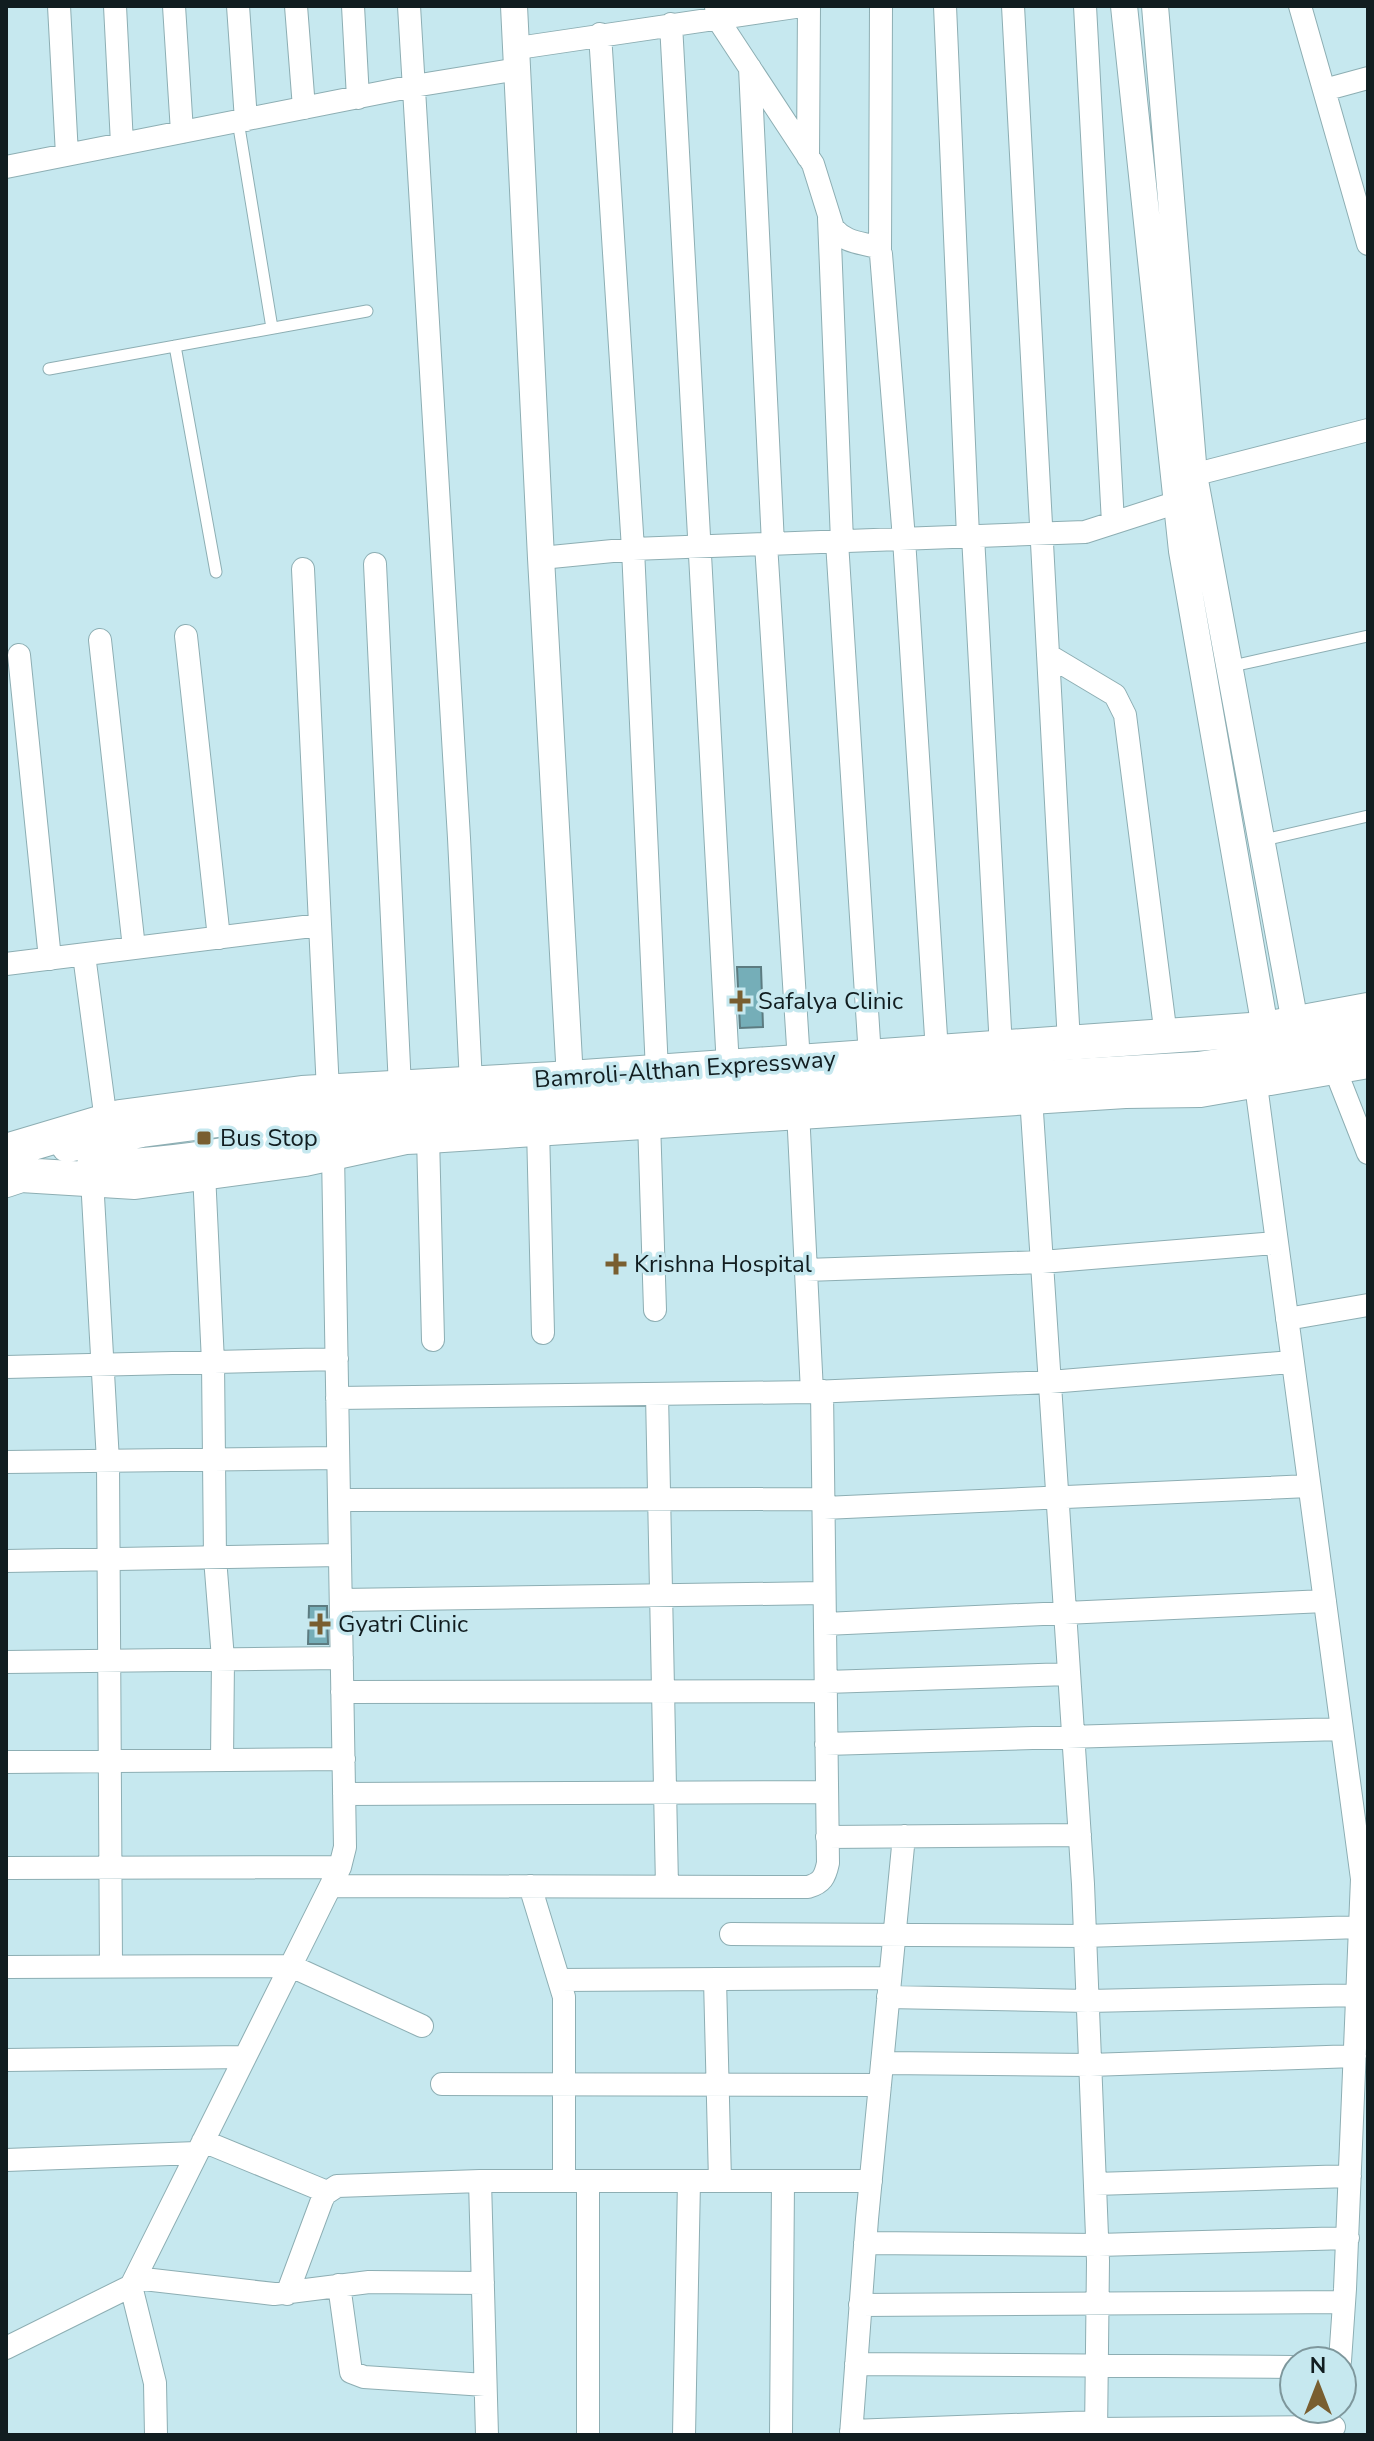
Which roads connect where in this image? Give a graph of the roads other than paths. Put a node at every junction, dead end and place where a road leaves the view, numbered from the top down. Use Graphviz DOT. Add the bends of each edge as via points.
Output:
graph roads {
  1 [pos="59,6"];
  2 [pos="115,6"];
  3 [pos="174,6"];
  4 [pos="238,6"];
  5 [pos="296,6"];
  6 [pos="353,6"];
  7 [pos="409,6"];
  8 [pos="514,6"];
  9 [pos="802,6"];
  10 [pos="809,6"];
  11 [pos="881,6"];
  12 [pos="945,6"];
  13 [pos="1013,6"];
  14 [pos="1085,6"];
  15 [pos="1124,6"];
  16 [pos="1155,6"];
  17 [pos="1300,6"];
  18 [pos="717,12"];
  19 [pos="671,24"];
  20 [pos="600,34"];
  21 [pos="518,58"];
  22 [pos="750,67"];
  23 [pos="1368,78"];
  24 [pos="414,86"];
  25 [pos="1324,90"];
  26 [pos="358,98"];
  27 [pos="304,108"];
  28 [pos="242,120"];
  29 [pos="182,132"];
  30 [pos="122,144"];
  31 [pos="67,155"];
  32 [pos="808,157"];
  33 [pos="6,167"];
  34 [pos="1361,192"];
  35 [pos="829,216"];
  36 [pos="1368,244"];
  37 [pos="880,250"];
  38 [pos="367,311"];
  39 [pos="272,328"];
  40 [pos="175,346"];
  41 [pos="49,369"];
  42 [pos="1368,430"];
  43 [pos="1180,486"];
  44 [pos="1113,523"];
  45 [pos="1041,533"];
  46 [pos="970,536"];
  47 [pos="904,539"];
  48 [pos="840,541"];
  49 [pos="769,544"];
  50 [pos="699,547"];
  51 [pos="633,549"];
  52 [pos="541,558"];
  53 [pos="375,564"];
  54 [pos="303,569"];
  55 [pos="216,572"];
  56 [pos="186,636"];
  57 [pos="1368,636"];
  58 [pos="100,640"];
  59 [pos="19,655"];
  60 [pos="1048,655"];
  61 [pos="1228,667"];
  62 [pos="1368,816"];
  63 [pos="1260,841"];
  64 [pos="320,925"];
  65 [pos="219,938"];
  66 [pos="134,948"];
  67 [pos="84,955"];
  68 [pos="50,959"];
  69 [pos="6,964"];
  70 [pos="1368,1010"];
  71 [pos="1166,1036"];
  72 [pos="1368,1037"];
  73 [pos="1069,1043"];
  74 [pos="1001,1048"];
  75 [pos="937,1052"];
  76 [pos="1287,1052"];
  77 [pos="870,1057"];
  78 [pos="1368,1061"];
  79 [pos="799,1062"];
  80 [pos="728,1067"];
  81 [pos="657,1071"];
  82 [pos="471,1083"];
  83 [pos="328,1091"];
  84 [pos="1031,1097"];
  85 [pos="572,1101"];
  86 [pos="798,1111"];
  87 [pos="411,1112"];
  88 [pos="106,1121"];
  89 [pos="649,1121"];
  90 [pos="538,1128"];
  91 [pos="333,1153"];
  92 [pos="1368,1153"];
  93 [pos="11,1164"];
  94 [pos="204,1173"];
  95 [pos="92,1179"];
  96 [pos="1276,1243"];
  97 [pos="1042,1262"];
  98 [pos="806,1270"];
  99 [pos="1368,1305"];
  100 [pos="655,1310"];
  101 [pos="1287,1319"];
  102 [pos="543,1333"];
  103 [pos="433,1340"];
  104 [pos="337,1359"];
  105 [pos="213,1362"];
  106 [pos="1292,1362"];
  107 [pos="103,1364"];
  108 [pos="6,1367"];
  109 [pos="1050,1382"];
  110 [pos="817,1391"];
  111 [pos="657,1394"];
  112 [pos="337,1398"];
  113 [pos="338,1458"];
  114 [pos="213,1459"];
  115 [pos="108,1461"];
  116 [pos="6,1462"];
  117 [pos="1309,1486"];
  118 [pos="1057,1498"];
  119 [pos="339,1500"];
  120 [pos="661,1500"];
  121 [pos="824,1504"];
  122 [pos="340,1555"];
  123 [pos="215,1558"];
  124 [pos="108,1559"];
  125 [pos="6,1561"];
  126 [pos="824,1593"];
  127 [pos="663,1596"];
  128 [pos="341,1600"];
  129 [pos="1325,1601"];
  130 [pos="1065,1614"];
  131 [pos="825,1624"];
  132 [pos="342,1658"];
  133 [pos="223,1659"];
  134 [pos="108,1661"];
  135 [pos="6,1662"];
  136 [pos="1069,1674"];
  137 [pos="826,1687"];
  138 [pos="342,1692"];
  139 [pos="662,1692"];
  140 [pos="1342,1729"];
  141 [pos="1073,1737"];
  142 [pos="826,1744"];
  143 [pos="344,1759"];
  144 [pos="222,1760"];
  145 [pos="109,1761"];
  146 [pos="6,1762"];
  147 [pos="667,1792"];
  148 [pos="827,1792"];
  149 [pos="344,1794"];
  150 [pos="1080,1835"];
  151 [pos="904,1836"];
  152 [pos="827,1837"];
  153 [pos="1363,1843"];
  154 [pos="6,1868"];
  155 [pos="109,1868"];
  156 [pos="336,1876"];
  157 [pos="1365,1880"];
  158 [pos="530,1886"];
  159 [pos="667,1886"];
  160 [pos="1360,1927"];
  161 [pos="731,1934"];
  162 [pos="894,1935"];
  163 [pos="1085,1936"];
  164 [pos="111,1966"];
  165 [pos="291,1966"];
  166 [pos="6,1967"];
  167 [pos="715,1979"];
  168 [pos="559,1980"];
  169 [pos="889,1987"];
  170 [pos="1358,1995"];
  171 [pos="1088,2001"];
  172 [pos="422,2026"];
  173 [pos="1355,2056"];
  174 [pos="245,2057"];
  175 [pos="6,2060"];
  176 [pos="1090,2065"];
  177 [pos="881,2074"];
  178 [pos="442,2084"];
  179 [pos="566,2084"];
  180 [pos="718,2085"];
  181 [pos="200,2147"];
  182 [pos="6,2160"];
  183 [pos="1350,2176"];
  184 [pos="480,2181"];
  185 [pos="564,2181"];
  186 [pos="588,2181"];
  187 [pos="689,2181"];
  188 [pos="720,2181"];
  189 [pos="783,2181"];
  190 [pos="871,2181"];
  191 [pos="1095,2184"];
  192 [pos="327,2192"];
  193 [pos="1348,2238"];
  194 [pos="865,2243"];
  195 [pos="1098,2245"];
  196 [pos="133,2282"];
  197 [pos="483,2283"];
  198 [pos="339,2285"];
  199 [pos="287,2294"];
  200 [pos="1344,2302"];
  201 [pos="860,2305"];
  202 [pos="1098,2305"];
  203 [pos="1341,2345"];
  204 [pos="6,2348"];
  205 [pos="856,2364"];
  206 [pos="1097,2367"];
  207 [pos="1278,2367"];
  208 [pos="485,2385"];
  209 [pos="1287,2425"];
  210 [pos="1096,2429"];
  211 [pos="851,2433"];
  212 [pos="156,2435"];
  213 [pos="487,2435"];
  214 [pos="588,2435"];
  215 [pos="684,2435"];
  216 [pos="781,2435"];
  1 -- 31 [label="street"];
  2 -- 30 [label="street"];
  3 -- 29 [label="street"];
  4 -- 28 [label="street"];
  5 -- 27 [label="street"];
  6 -- 26 [label="street"];
  7 -- 24 [label="street"];
  8 -- 21 [label="street"];
  9 -- 18 [label="street"];
  10 -- 32 [label="street"];
  11 -- 37 [label="street"];
  12 -- 46 [label="street"];
  13 -- 45 [label="street"];
  14 -- 44 [label="street"];
  15 -- 43 [label="street"];
  16 -- 43 [label="street"];
  17 -- 25 [label="street"];
  18 -- 19 [label="street"];
  18 -- 22 [label="street"];
  19 -- 20 [label="street"];
  19 -- 50 [label="street"];
  20 -- 21 [label="street"];
  20 -- 51 [label="street"];
  21 -- 24 [label="street"];
  21 -- 52 [label="street"];
  22 -- 32 [label="street"];
  22 -- 49 [label="street"];
  23 -- 25 [label="street"];
  24 -- 26 [label="street"];
  24 -- 82 [label="street"];
  25 -- 34 [label="street"];
  26 -- 27 [label="street"];
  27 -- 28 [label="street"];
  28 -- 29 [label="street"];
  28 -- 39 [label="lane"];
  29 -- 30 [label="street"];
  30 -- 31 [label="street"];
  31 -- 33 [label="street"];
  32 -- 35 [label="street"];
  34 -- 36 [label="street"];
  35 -- 37 [label="street" via="841,236"];
  35 -- 48 [label="street"];
  37 -- 47 [label="street"];
  38 -- 39 [label="lane"];
  39 -- 40 [label="lane"];
  40 -- 41 [label="lane"];
  40 -- 55 [label="lane"];
  42 -- 43 [label="street"];
  43 -- 44 [label="street"];
  43 -- 61 [label="street"];
  43 -- 76 [label="street"];
  44 -- 45 [label="street" via="1085,532"];
  45 -- 46 [label="street"];
  45 -- 60 [label="street"];
  46 -- 47 [label="street"];
  46 -- 74 [label="street"];
  47 -- 48 [label="street"];
  47 -- 75 [label="street"];
  48 -- 49 [label="street"];
  48 -- 77 [label="street"];
  49 -- 50 [label="street"];
  49 -- 79 [label="street"];
  50 -- 51 [label="street"];
  50 -- 80 [label="street"];
  51 -- 52 [label="street"];
  51 -- 81 [label="street"];
  52 -- 85 [label="street"];
  53 -- 87 [label="street"];
  54 -- 64 [label="street"];
  56 -- 65 [label="street"];
  57 -- 61 [label="lane"];
  58 -- 66 [label="street"];
  59 -- 68 [label="street"];
  60 -- 71 [label="street" via="1115,695 1125,715"];
  60 -- 73 [label="street"];
  61 -- 63 [label="street"];
  62 -- 63 [label="lane"];
  63 -- 76 [label="street"];
  64 -- 65 [label="street"];
  64 -- 83 [label="street"];
  65 -- 66 [label="street"];
  66 -- 67 [label="street"];
  67 -- 68 [label="street"];
  67 -- 88 [label="street"];
  68 -- 69 [label="street"];
  70 -- 76 [label="main road, Bamroli-Althan Expressway"];
  71 -- 73 [label="main road, Bamroli-Althan Expressway"];
  71 -- 76 [label="main road, Bamroli-Althan Expressway"];
  72 -- 76 [label="main road, Bamroli-Althan Expressway"];
  73 -- 74 [label="main road, Bamroli-Althan Expressway"];
  74 -- 75 [label="main road, Bamroli-Althan Expressway"];
  75 -- 77 [label="main road, Bamroli-Althan Expressway"];
  76 -- 78 [label="main road"];
  76 -- 84 [label="main road" via="1200,1090"];
  76 -- 85 [label="main road, Bamroli-Althan Expressway" via="1183,1068"];
  76 -- 92 [label="street"];
  76 -- 96 [label="street"];
  77 -- 79 [label="main road, Bamroli-Althan Expressway"];
  79 -- 80 [label="main road, Bamroli-Althan Expressway"];
  80 -- 81 [label="main road, Bamroli-Althan Expressway"];
  81 -- 85 [label="main road, Bamroli-Althan Expressway"];
  82 -- 85 [label="main road, Bamroli-Althan Expressway"];
  82 -- 87 [label="main road, Bamroli-Althan Expressway"];
  83 -- 87 [label="main road, Bamroli-Althan Expressway"];
  83 -- 88 [label="main road, Bamroli-Althan Expressway"];
  84 -- 86 [label="main road"];
  84 -- 97 [label="street"];
  85 -- 87 [label="main road, Bamroli-Althan Expressway"];
  85 -- 89 [label="main road"];
  85 -- 90 [label="main road"];
  86 -- 89 [label="main road"];
  86 -- 98 [label="street"];
  87 -- 90 [label="main road"];
  87 -- 91 [label="main road" via="406,1137"];
  87 -- 93 [label="main road" via="293,1112 142,1132 40,1152"];
  87 -- 103 [label="street"];
  88 -- 93 [label="main road, Bamroli-Althan Expressway"];
  89 -- 100 [label="street"];
  90 -- 102 [label="street"];
  91 -- 94 [label="main road"];
  91 -- 104 [label="street"];
  93 -- 95 [label="main road"];
  94 -- 95 [label="main road" via="135,1182"];
  94 -- 105 [label="street"];
  95 -- 107 [label="street"];
  96 -- 97 [label="street"];
  96 -- 101 [label="street"];
  97 -- 98 [label="street"];
  97 -- 109 [label="street"];
  98 -- 110 [label="street"];
  99 -- 101 [label="street"];
  101 -- 106 [label="street"];
  104 -- 105 [label="street"];
  104 -- 112 [label="street"];
  105 -- 107 [label="street"];
  105 -- 114 [label="street"];
  106 -- 109 [label="street"];
  106 -- 117 [label="street"];
  107 -- 108 [label="street"];
  107 -- 115 [label="street"];
  109 -- 110 [label="street"];
  109 -- 118 [label="street"];
  110 -- 111 [label="street"];
  110 -- 121 [label="street"];
  111 -- 112 [label="street"];
  111 -- 120 [label="street"];
  112 -- 113 [label="street"];
  113 -- 114 [label="street"];
  113 -- 119 [label="street"];
  114 -- 115 [label="street"];
  114 -- 123 [label="street"];
  115 -- 116 [label="street"];
  115 -- 124 [label="street"];
  117 -- 118 [label="street"];
  117 -- 129 [label="street"];
  118 -- 121 [label="street"];
  118 -- 130 [label="street"];
  119 -- 120 [label="street"];
  119 -- 122 [label="street"];
  120 -- 121 [label="street"];
  120 -- 127 [label="street"];
  121 -- 126 [label="street"];
  122 -- 123 [label="street"];
  122 -- 128 [label="street"];
  123 -- 124 [label="street"];
  123 -- 133 [label="street"];
  124 -- 125 [label="street"];
  124 -- 134 [label="street"];
  126 -- 127 [label="street"];
  126 -- 131 [label="street"];
  127 -- 128 [label="street"];
  127 -- 139 [label="street"];
  128 -- 132 [label="street"];
  129 -- 130 [label="street"];
  129 -- 140 [label="street"];
  130 -- 131 [label="street"];
  130 -- 136 [label="street"];
  131 -- 137 [label="street"];
  132 -- 133 [label="street"];
  132 -- 138 [label="street"];
  133 -- 134 [label="street"];
  133 -- 144 [label="street"];
  134 -- 135 [label="street"];
  134 -- 145 [label="street"];
  136 -- 137 [label="street"];
  136 -- 141 [label="street"];
  137 -- 139 [label="street"];
  137 -- 142 [label="street"];
  138 -- 139 [label="street"];
  138 -- 143 [label="street"];
  139 -- 147 [label="street"];
  140 -- 141 [label="street"];
  140 -- 153 [label="street"];
  141 -- 142 [label="street"];
  141 -- 150 [label="street"];
  142 -- 148 [label="street"];
  143 -- 144 [label="street"];
  143 -- 149 [label="street"];
  144 -- 145 [label="street"];
  145 -- 146 [label="street"];
  145 -- 155 [label="street"];
  147 -- 148 [label="street"];
  147 -- 149 [label="street"];
  147 -- 159 [label="street"];
  148 -- 152 [label="street"];
  149 -- 156 [label="street" via="345,1847"];
  150 -- 151 [label="street"];
  150 -- 163 [label="street"];
  151 -- 152 [label="street"];
  151 -- 162 [label="street"];
  152 -- 159 [label="street" via="825,1876 819,1884"];
  153 -- 157 [label="street"];
  154 -- 155 [label="street"];
  155 -- 156 [label="street"];
  155 -- 164 [label="street"];
  156 -- 158 [label="street"];
  156 -- 165 [label="street"];
  157 -- 160 [label="street"];
  158 -- 159 [label="street"];
  158 -- 168 [label="street"];
  160 -- 163 [label="street"];
  160 -- 170 [label="street"];
  161 -- 162 [label="street"];
  162 -- 163 [label="street"];
  162 -- 169 [label="street"];
  163 -- 171 [label="street"];
  164 -- 165 [label="street"];
  164 -- 166 [label="street"];
  165 -- 172 [label="street"];
  165 -- 174 [label="street"];
  167 -- 168 [label="street"];
  167 -- 169 [label="street"];
  167 -- 180 [label="street"];
  168 -- 179 [label="street" via="565,2007"];
  169 -- 171 [label="street"];
  169 -- 177 [label="street"];
  170 -- 171 [label="street"];
  170 -- 173 [label="street"];
  171 -- 176 [label="street"];
  173 -- 176 [label="street"];
  173 -- 183 [label="street"];
  174 -- 175 [label="street"];
  174 -- 181 [label="street"];
  176 -- 177 [label="street"];
  176 -- 191 [label="street"];
  177 -- 180 [label="street"];
  177 -- 190 [label="street"];
  178 -- 179 [label="street"];
  179 -- 180 [label="street"];
  179 -- 185 [label="street"];
  180 -- 188 [label="street"];
  181 -- 182 [label="street"];
  181 -- 192 [label="street"];
  181 -- 196 [label="street"];
  183 -- 191 [label="street"];
  183 -- 193 [label="street"];
  184 -- 185 [label="street"];
  184 -- 192 [label="street" via="343,2186"];
  184 -- 197 [label="street"];
  185 -- 186 [label="street"];
  186 -- 187 [label="street"];
  186 -- 214 [label="street"];
  187 -- 188 [label="street"];
  187 -- 215 [label="street"];
  188 -- 189 [label="street"];
  189 -- 190 [label="street"];
  189 -- 216 [label="street"];
  190 -- 194 [label="street"];
  191 -- 195 [label="street"];
  192 -- 199 [label="street"];
  193 -- 195 [label="street"];
  193 -- 200 [label="street"];
  194 -- 195 [label="street"];
  194 -- 201 [label="street"];
  195 -- 202 [label="street"];
  196 -- 199 [label="street"];
  196 -- 204 [label="street"];
  196 -- 212 [label="street" via="155,2383"];
  197 -- 198 [label="street"];
  197 -- 208 [label="street"];
  198 -- 199 [label="street"];
  198 -- 208 [label="street" via="351,2372"];
  200 -- 202 [label="street"];
  200 -- 203 [label="street"];
  201 -- 202 [label="street"];
  201 -- 205 [label="street"];
  202 -- 206 [label="street"];
  205 -- 206 [label="street"];
  205 -- 211 [label="street"];
  206 -- 207 [label="street"];
  206 -- 210 [label="street"];
  208 -- 213 [label="street"];
  209 -- 210 [label="street"];
  210 -- 211 [label="street"];
}
